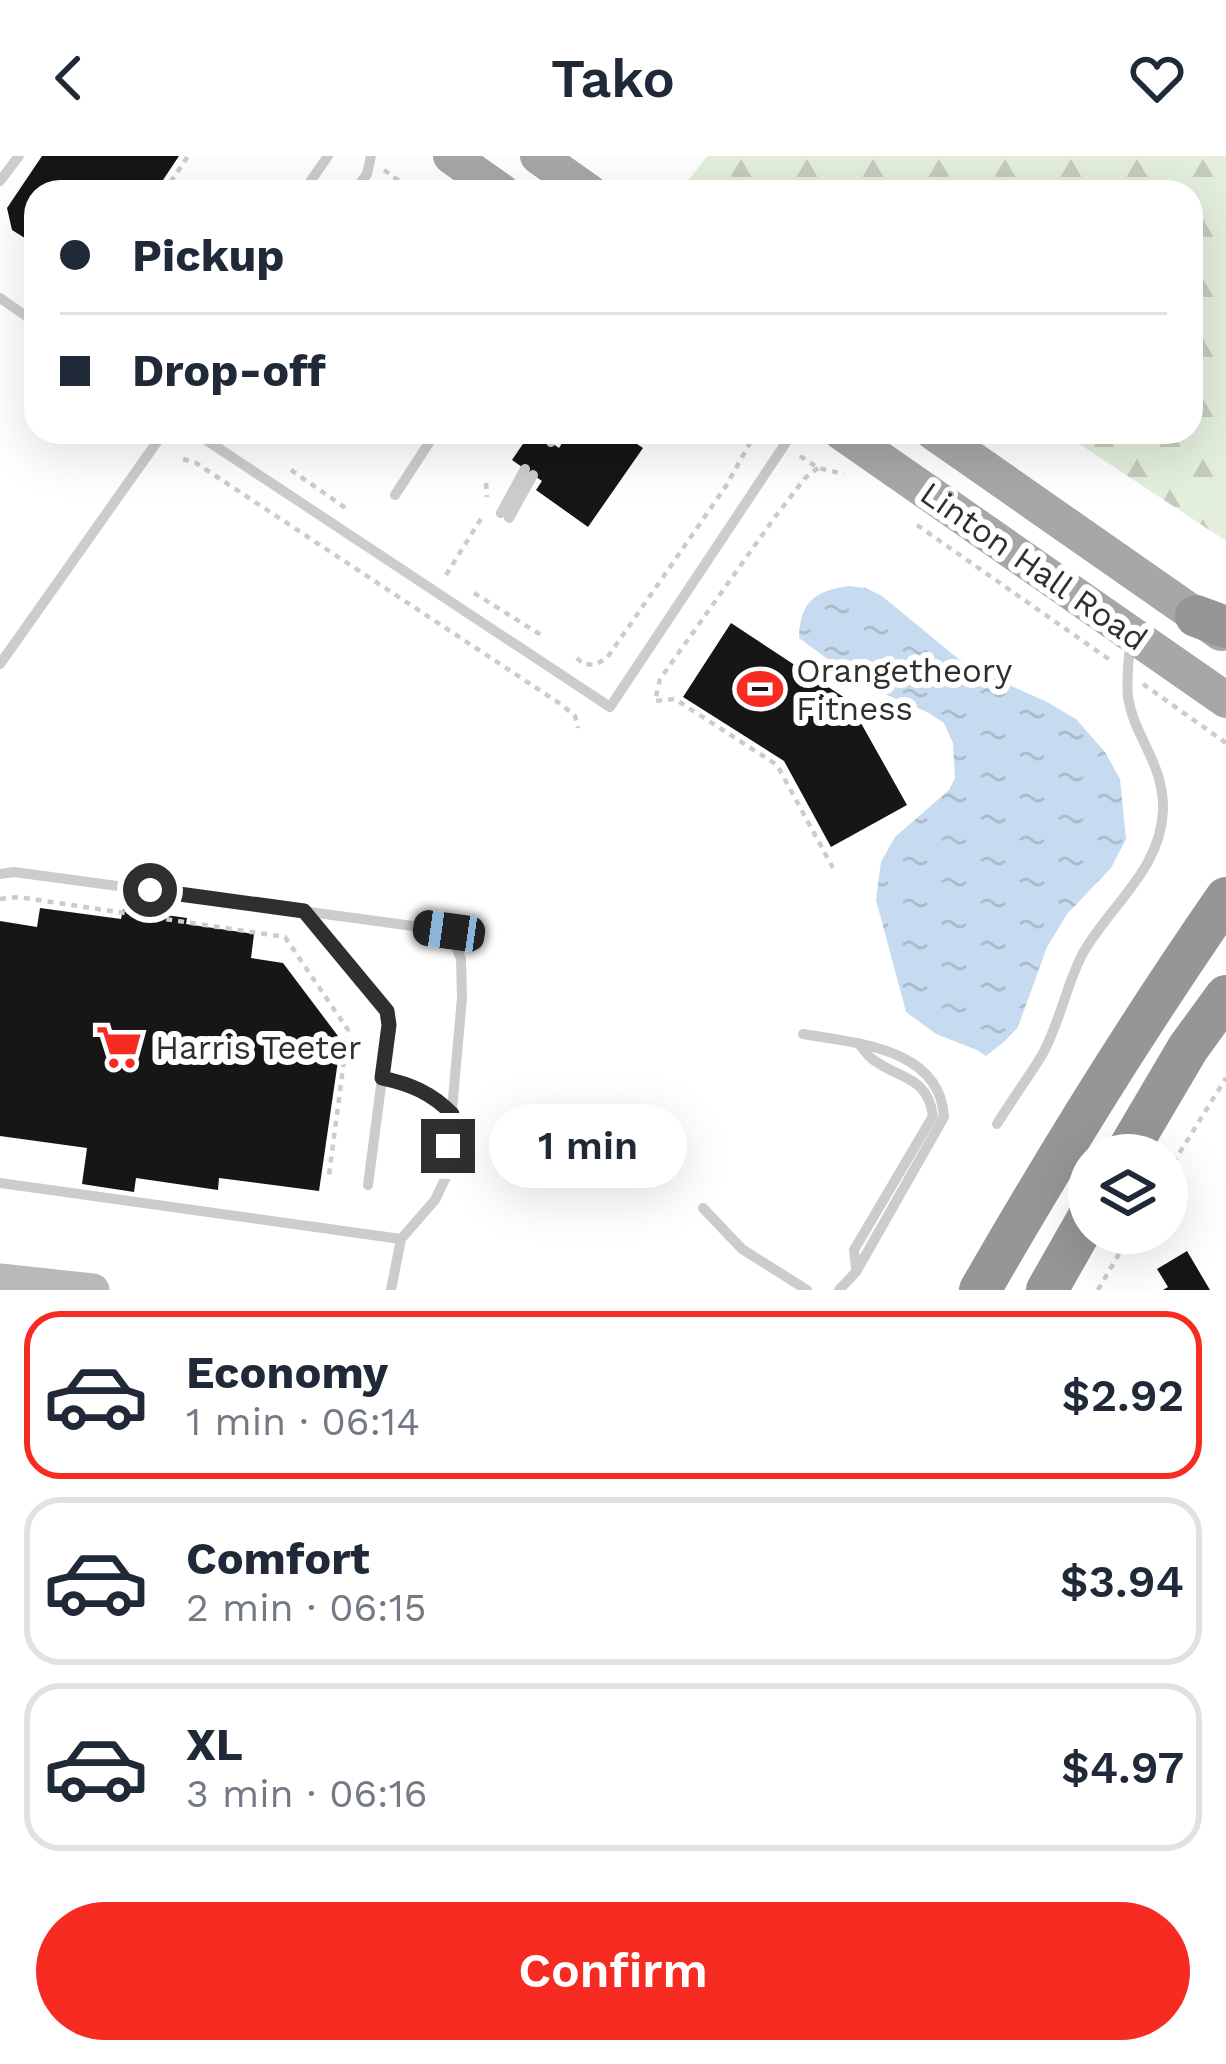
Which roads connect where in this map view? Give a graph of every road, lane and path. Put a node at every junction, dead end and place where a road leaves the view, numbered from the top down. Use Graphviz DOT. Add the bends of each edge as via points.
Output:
graph roads {
  1 [pos="19,156"];
  2 [pos="451,156"];
  3 [pos="538,156"];
  4 [pos="485,180"];
  5 [pos="573,180"];
  6 [pos="0,181"];
  7 [pos="156,444"];
  8 [pos="212,444"];
  9 [pos="428,444"];
  10 [pos="749,444"];
  11 [pos="785,444"];
  12 [pos="858,444"];
  13 [pos="951,444"];
  14 [pos="183,459"];
  15 [pos="291,470"];
  16 [pos="529,472"];
  17 [pos="486,482"];
  18 [pos="861,486"];
  19 [pos="395,495"];
  20 [pos="347,509"];
  21 [pos="505,516"];
  22 [pos="918,526"];
  23 [pos="446,575"];
  24 [pos="1216,626"];
  25 [pos="1130,633"];
  26 [pos="577,658"];
  27 [pos="0,664"];
  28 [pos="1129,674"];
  29 [pos="1226,700"];
  30 [pos="578,728"];
  31 [pos="1226,743"];
  32 [pos="833,868"];
  33 [pos="0,874"];
  34 [pos="1226,898"];
  35 [pos="0,899"];
  36 [pos="304,911"];
  37 [pos="1226,996"];
  38 [pos="803,1034"];
  39 [pos="382,1078"];
  40 [pos="1226,1078"];
  41 [pos="452,1114"];
  42 [pos="997,1124"];
  43 [pos="1137,1134"];
  44 [pos="1188,1139"];
  45 [pos="329,1175"];
  46 [pos="0,1183"];
  47 [pos="368,1185"];
  48 [pos="704,1208"];
  49 [pos="401,1240"];
  50 [pos="1068,1252"];
  51 [pos="1119,1254"];
  52 [pos="0,1280"];
  53 [pos="93,1290"];
  54 [pos="391,1290"];
  55 [pos="807,1290"];
  56 [pos="838,1290"];
  57 [pos="980,1290"];
  58 [pos="1046,1290"];
  59 [pos="1098,1290"];
  1 -- 6 [label="lane"];
  2 -- 4 [label="main road"];
  3 -- 5 [label="main road"];
  7 -- 27 [label="lane"];
  8 -- 11 [label="lane" via="610,707"];
  9 -- 19 [label="lane"];
  10 -- 26 [label="path" via="607,658 595,665"];
  12 -- 25 [label="main road, Linton Hall Road"];
  13 -- 24 [label="main road, Linton Hall Road"];
  14 -- 30 [label="path" via="562,705"];
  15 -- 20 [label="path"];
  16 -- 21 [label="lane"];
  17 -- 23 [label="path" via="485,513"];
  18 -- 32 [label="path" via="818,468 805,478 660,679 655,701 675,699 777,765"];
  22 -- 28 [label="path"];
  25 -- 28 [label="lane"];
  25 -- 29 [label="main road, Linton Hall Road"];
  28 -- 31 [label="path"];
  28 -- 42 [label="lane" via="1128,699 1159,772 1160,832 1130,892 1085,949 1043,1052"];
  33 -- 36 [label="lane"];
  34 -- 57 [label="highway"];
  35 -- 45 [label="path" via="285,937 348,1030"];
  36 -- 39 [label="lane" via="387,1011"];
  36 -- 41 [label="lane" via="449,931 461,959 462,998"];
  37 -- 43 [label="highway"];
  38 -- 56 [label="lane" via="883,1047 921,1070 943,1099 944,1117"];
  39 -- 41 [label="lane" via="419,1089"];
  39 -- 47 [label="lane"];
  40 -- 44 [label="path"];
  41 -- 49 [label="lane" via="446,1177"];
  46 -- 49 [label="lane"];
  48 -- 55 [label="lane" via="742,1249"];
  49 -- 54 [label="lane"];
  50 -- 58 [label="highway"];
  51 -- 59 [label="path"];
  52 -- 53 [label="street"];
}
